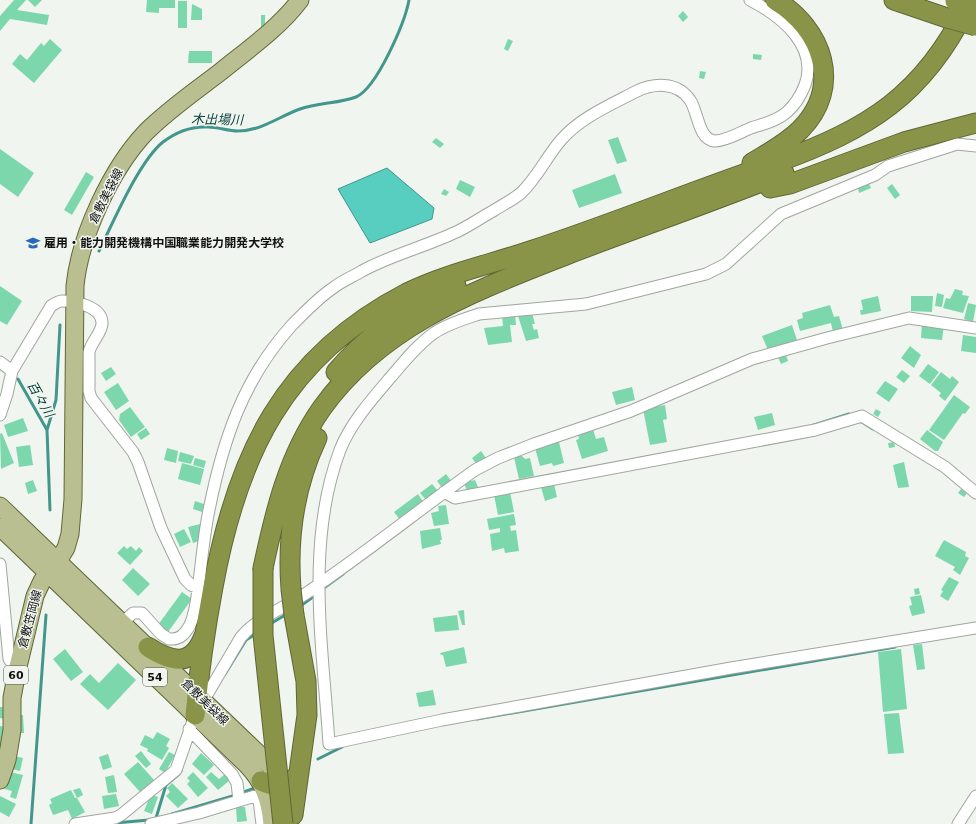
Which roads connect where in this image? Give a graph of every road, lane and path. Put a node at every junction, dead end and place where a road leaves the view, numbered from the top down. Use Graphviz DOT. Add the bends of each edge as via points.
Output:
graph roads {
  1 [pos="300,0"];
  2 [pos="750,0"];
  3 [pos="775,0"];
  4 [pos="894,0"];
  5 [pos="956,5"];
  6 [pos="976,8"];
  7 [pos="976,15"];
  8 [pos="976,26"];
  9 [pos="976,123"];
  10 [pos="976,146"];
  11 [pos="706,195"];
  12 [pos="530,251"];
  13 [pos="74,303"];
  14 [pos="976,328"];
  15 [pos="375,353"];
  16 [pos="0,362"];
  17 [pos="12,370"];
  18 [pos="0,415"];
  19 [pos="444,492"];
  20 [pos="976,493"];
  21 [pos="0,506"];
  22 [pos="0,527"];
  23 [pos="0,564"];
  24 [pos="53,567"];
  25 [pos="264,568"];
  26 [pos="198,588"];
  27 [pos="319,590"];
  28 [pos="122,622"];
  29 [pos="976,628"];
  30 [pos="204,635"];
  31 [pos="148,647"];
  32 [pos="17,671"];
  33 [pos="196,710"];
  34 [pos="3,764"];
  35 [pos="300,768"];
  36 [pos="0,780"];
  37 [pos="260,781"];
  38 [pos="284,785"];
  39 [pos="239,796"];
  40 [pos="976,796"];
  41 [pos="199,819"];
  42 [pos="115,821"];
  43 [pos="290,821"];
  44 [pos="75,824"];
  45 [pos="151,824"];
  46 [pos="262,824"];
  47 [pos="272,824"];
  48 [pos="958,824"];
  1 -- 13 [label="main road, 倉敷美袋線" via="272,30 165,114 135,144 115,174 86,235 78,259"];
  2 -- 26 [label="street" via="775,14 787,25 797,37 808,60 809,71 801,94 785,114 715,141 705,136 691,101 684,93 663,84 638,91 572,128 522,192 456,232 366,269 334,287 309,308 273,348 256,372 239,405 213,489"];
  3 -- 11 [label="highway" via="802,21 817,43 824,70 821,96 816,108 790,139"];
  4 -- 5 [label="highway"];
  5 -- 6 [label="highway, bridge"];
  5 -- 8 [label="highway, bridge"];
  5 -- 11 [label="highway" via="948,43 927,70 901,96 870,120 841,137"];
  7 -- 11 [label="highway" via="936,76 907,105 877,128 838,150"];
  9 -- 11 [label="highway" via="904,142 790,184"];
  10 -- 27 [label="street" via="957,144 888,166 875,175 781,214 726,264 706,274 586,304 479,314 462,319 434,333 376,394 350,430 340,449 324,513 318,561"];
  11 -- 12 [label="highway"];
  11 -- 15 [label="highway" via="628,232 470,293 421,319"];
  12 -- 25 [label="highway" via="411,309 372,337 339,368 301,420 283,458 269,503 265,528"];
  12 -- 30 [label="highway" via="453,274 382,307 343,335 298,379 267,423 242,476 223,534"];
  13 -- 17 [label="street" via="61,301 51,306"];
  13 -- 24 [label="main road, 倉敷美袋線" via="72,518 66,548"];
  13 -- 26 [label="street" via="95,310 102,320 100,331 89,352 91,398 133,452 161,528 185,579"];
  14 -- 19 [label="street" via="909,318 752,359 631,411 498,458 475,470"];
  15 -- 25 [label="highway" via="335,391 300,445 277,505"];
  15 -- 35 [label="highway, bridge" via="354,377 331,413 312,450 297,492 290,537 291,589 304,663 307,698 306,731"];
  16 -- 17 [label="street"];
  17 -- 18 [label="street"];
  19 -- 20 [label="street" via="455,498 732,447 815,430 862,416 945,467"];
  19 -- 27 [label="street"];
  21 -- 24 [label="main road"];
  22 -- 24 [label="main road"];
  23 -- 32 [label="street" via="9,659"];
  24 -- 28 [label="main road, 倉敷美袋線 / 54"];
  24 -- 32 [label="main road, 倉敷笠岡線 / 60" via="35,596"];
  24 -- 33 [label="main road, 倉敷美袋線 / 54"];
  25 -- 43 [label="highway, bridge" via="263,635"];
  26 -- 28 [label="street" via="192,621 179,638 169,640 164,637 142,612 133,614"];
  27 -- 29 [label="street" via="329,744 442,720"];
  27 -- 33 [label="street" via="249,628"];
  28 -- 31 [label="main road, 倉敷美袋線 / 54"];
  30 -- 31 [label="highway" via="193,654 180,660 166,658"];
  30 -- 33 [label="highway"];
  31 -- 33 [label="main road, 倉敷美袋線 / 54"];
  32 -- 34 [label="main road, 倉敷笠岡線 / 60" via="12,698 12,730"];
  33 -- 37 [label="main road, 倉敷美袋線 / 54"];
  33 -- 38 [label="main road, 倉敷美袋線 / 54" via="267,762"];
  33 -- 39 [label="street" via="237,783"];
  33 -- 42 [label="street" via="176,770"];
  34 -- 36 [label="main road, 倉敷笠岡線 / 60"];
  35 -- 38 [label="highway" via="295,777"];
  35 -- 43 [label="highway"];
  37 -- 38 [label="highway" via="274,786"];
  37 -- 47 [label="main road, 倉敷美袋線 / 54" via="269,798"];
  38 -- 43 [label="main road, 倉敷美袋線 / 54" via="289,797"];
  39 -- 41 [label="street"];
  39 -- 46 [label="street" via="256,796 259,800"];
  40 -- 48 [label="street"];
  41 -- 45 [label="street"];
  42 -- 44 [label="street"];
}
